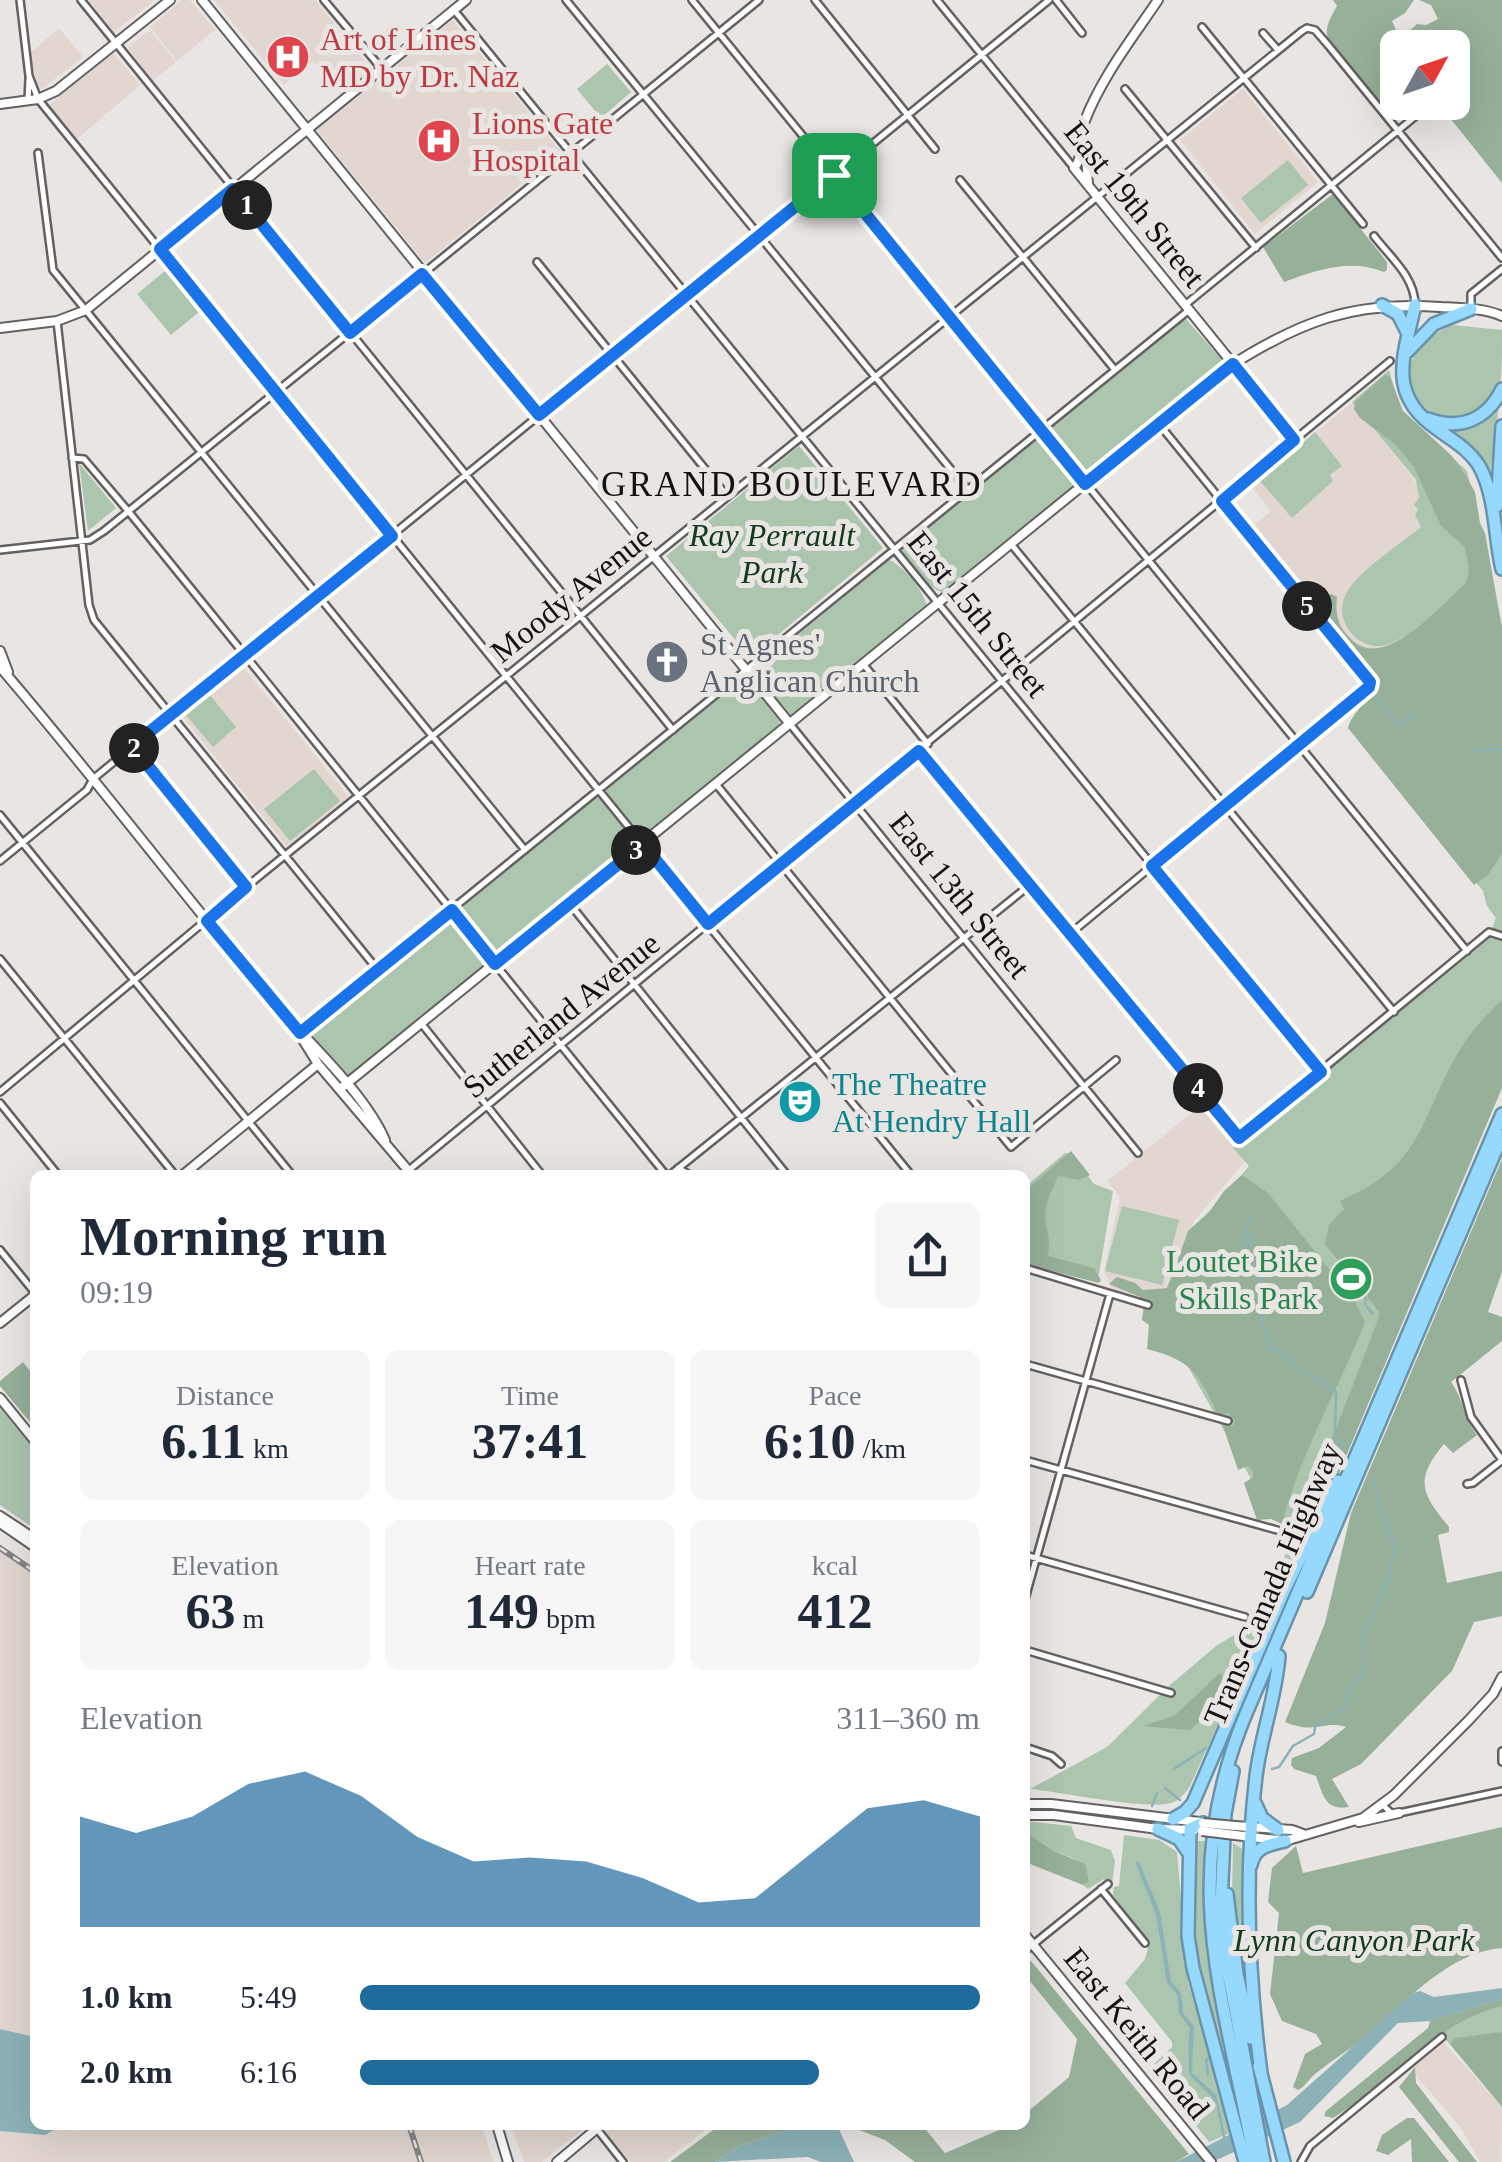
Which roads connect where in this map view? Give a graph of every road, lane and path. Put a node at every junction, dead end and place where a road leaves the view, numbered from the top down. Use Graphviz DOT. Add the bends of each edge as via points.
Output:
graph roads {
  1 [pos="20,0"];
  2 [pos="81,0"];
  3 [pos="170,0"];
  4 [pos="202,0"];
  5 [pos="324,0"];
  6 [pos="466,0"];
  7 [pos="566,0"];
  8 [pos="692,0"];
  9 [pos="759,0"];
  10 [pos="815,0"];
  11 [pos="937,0"];
  12 [pos="1052,0"];
  13 [pos="1158,0"];
  14 [pos="447,1"];
  15 [pos="454,10"];
  16 [pos="1202,26"];
  17 [pos="1263,32"];
  18 [pos="719,33"];
  19 [pos="1082,34"];
  20 [pos="115,42"];
  21 [pos="1278,50"];
  22 [pos="982,54"];
  23 [pos="381,68"];
  24 [pos="1243,78"];
  25 [pos="1125,89"];
  26 [pos="643,95"];
  27 [pos="33,100"];
  28 [pos="0,104"];
  29 [pos="1088,114"];
  30 [pos="908,115"];
  31 [pos="1411,120"];
  32 [pos="308,129"];
  33 [pos="1397,131"];
  34 [pos="1168,138"];
  35 [pos="935,149"];
  36 [pos="38,153"];
  37 [pos="571,153"];
  38 [pos="1074,168"];
  39 [pos="834,175"];
  40 [pos="960,180"];
  41 [pos="1332,184"];
  42 [pos="1088,186"];
  43 [pos="233,189"];
  44 [pos="1096,196"];
  45 [pos="1363,224"];
  46 [pos="760,235"];
  47 [pos="1374,236"];
  48 [pos="1256,248"];
  49 [pos="160,249"];
  50 [pos="1023,257"];
  51 [pos="1502,258"];
  52 [pos="537,262"];
  53 [pos="1502,269"];
  54 [pos="424,273"];
  55 [pos="687,295"];
  56 [pos="1382,305"];
  57 [pos="1414,305"];
  58 [pos="1187,308"];
  59 [pos="86,310"];
  60 [pos="1471,310"];
  61 [pos="1500,314"];
  62 [pos="949,316"];
  63 [pos="57,321"];
  64 [pos="0,328"];
  65 [pos="350,333"];
  66 [pos="1408,334"];
  67 [pos="614,355"];
  68 [pos="1404,356"];
  69 [pos="1390,361"];
  70 [pos="1233,364"];
  71 [pos="1115,370"];
  72 [pos="875,376"];
  73 [pos="1502,389"];
  74 [pos="276,393"];
  75 [pos="539,415"];
  76 [pos="1423,417"];
  77 [pos="1158,424"];
  78 [pos="1502,426"];
  79 [pos="1042,430"];
  80 [pos="801,436"];
  81 [pos="1294,440"];
  82 [pos="202,453"];
  83 [pos="72,458"];
  84 [pos="466,475"];
  85 [pos="1085,484"];
  86 [pos="967,489"];
  87 [pos="728,496"];
  88 [pos="1222,501"];
  89 [pos="129,512"];
  90 [pos="392,536"];
  91 [pos="82,541"];
  92 [pos="1011,544"];
  93 [pos="0,550"];
  94 [pos="893,550"];
  95 [pos="654,556"];
  96 [pos="1502,561"];
  97 [pos="1149,562"];
  98 [pos="1502,569"];
  99 [pos="318,595"];
  100 [pos="937,604"];
  101 [pos="580,616"];
  102 [pos="1075,622"];
  103 [pos="0,651"];
  104 [pos="244,655"];
  105 [pos="864,665"];
  106 [pos="0,668"];
  107 [pos="746,670"];
  108 [pos="10,676"];
  109 [pos="506,676"];
  110 [pos="1002,684"];
  111 [pos="171,714"];
  112 [pos="790,724"];
  113 [pos="673,730"];
  114 [pos="432,736"];
  115 [pos="928,744"];
  116 [pos="132,746"];
  117 [pos="1298,746"];
  118 [pos="919,751"];
  119 [pos="93,779"];
  120 [pos="716,784"];
  121 [pos="599,790"];
  122 [pos="359,796"];
  123 [pos="854,804"];
  124 [pos="1226,806"];
  125 [pos="0,815"];
  126 [pos="22,842"];
  127 [pos="643,844"];
  128 [pos="525,850"];
  129 [pos="284,856"];
  130 [pos="0,860"];
  131 [pos="782,864"];
  132 [pos="1152,866"];
  133 [pos="1031,884"];
  134 [pos="246,887"];
  135 [pos="569,904"];
  136 [pos="452,910"];
  137 [pos="207,921"];
  138 [pos="708,924"];
  139 [pos="1071,933"];
  140 [pos="1502,936"];
  141 [pos="963,938"];
  142 [pos="1466,951"];
  143 [pos="0,959"];
  144 [pos="495,964"];
  145 [pos="377,970"];
  146 [pos="135,982"];
  147 [pos="634,984"];
  148 [pos="890,998"];
  149 [pos="1394,1012"];
  150 [pos="421,1023"];
  151 [pos="300,1033"];
  152 [pos="65,1039"];
  153 [pos="560,1045"];
  154 [pos="316,1049"];
  155 [pos="816,1057"];
  156 [pos="1116,1060"];
  157 [pos="318,1064"];
  158 [pos="335,1071"];
  159 [pos="1321,1072"];
  160 [pos="343,1087"];
  161 [pos="1084,1087"];
  162 [pos="0,1092"];
  163 [pos="0,1103"];
  164 [pos="487,1105"];
  165 [pos="1502,1114"];
  166 [pos="742,1117"];
  167 [pos="249,1121"];
  168 [pos="1502,1136"];
  169 [pos="1138,1152"];
  170 [pos="678,1168"];
  171 [pos="54,1170"];
  172 [pos="172,1170"];
  173 [pos="190,1170"];
  174 [pos="288,1170"];
  175 [pos="409,1170"];
  176 [pos="414,1170"];
  177 [pos="538,1170"];
  178 [pos="664,1170"];
  179 [pos="675,1170"];
  180 [pos="681,1170"];
  181 [pos="783,1170"];
  182 [pos="907,1170"];
  183 [pos="0,1250"];
  184 [pos="1030,1270"];
  185 [pos="30,1288"];
  186 [pos="1110,1294"];
  187 [pos="30,1298"];
  188 [pos="1148,1305"];
  189 [pos="0,1324"];
  190 [pos="1030,1365"];
  191 [pos="1461,1380"];
  192 [pos="1087,1382"];
  193 [pos="0,1398"];
  194 [pos="1228,1421"];
  195 [pos="1370,1426"];
  196 [pos="30,1435"];
  197 [pos="1502,1460"];
  198 [pos="1030,1461"];
  199 [pos="1061,1470"];
  200 [pos="1467,1484"];
  201 [pos="0,1520"];
  202 [pos="1276,1530"];
  203 [pos="30,1535"];
  204 [pos="30,1542"];
  205 [pos="1030,1556"];
  206 [pos="1036,1558"];
  207 [pos="1030,1580"];
  208 [pos="1245,1618"];
  209 [pos="1030,1651"];
  210 [pos="1279,1656"];
  211 [pos="1502,1677"];
  212 [pos="1172,1693"];
  213 [pos="1030,1749"];
  214 [pos="1502,1751"];
  215 [pos="1502,1762"];
  216 [pos="1062,1764"];
  217 [pos="1502,1791"];
  218 [pos="1254,1798"];
  219 [pos="1030,1804"];
  220 [pos="1383,1805"];
  221 [pos="1399,1814"];
  222 [pos="1030,1815"];
  223 [pos="1173,1819"];
  224 [pos="1355,1822"];
  225 [pos="1198,1828"];
  226 [pos="1158,1829"];
  227 [pos="1250,1832"];
  228 [pos="1281,1835"];
  229 [pos="1188,1852"];
  230 [pos="1222,1860"];
  231 [pos="1250,1869"];
  232 [pos="1146,1943"];
  233 [pos="1030,1947"];
  234 [pos="1030,1949"];
  235 [pos="1442,2038"];
  236 [pos="1262,2078"];
  237 [pos="1241,2098"];
  238 [pos="498,2130"];
  239 [pos="595,2130"];
  240 [pos="601,2130"];
  241 [pos="1283,2157"];
  242 [pos="1256,2160"];
  243 [pos="1301,2161"];
  244 [pos="508,2162"];
  245 [pos="556,2162"];
  246 [pos="622,2162"];
  247 [pos="1211,2162"];
  1 -- 27 [label="street"];
  2 -- 20 [label="street"];
  3 -- 20 [label="main road"];
  4 -- 32 [label="main road, East 13th Street"];
  5 -- 23 [label="street"];
  6 -- 15 [label="main road"];
  7 -- 26 [label="street"];
  8 -- 18 [label="street"];
  9 -- 18 [label="street"];
  10 -- 30 [label="street"];
  11 -- 22 [label="street, East 19th Street"];
  12 -- 19 [label="street"];
  12 -- 22 [label="street"];
  13 -- 29 [label="main road"];
  14 -- 15 [label="main road, East 15th Street"];
  15 -- 23 [label="main road"];
  15 -- 37 [label="street, East 15th Street"];
  16 -- 24 [label="street"];
  17 -- 21 [label="street"];
  18 -- 26 [label="street"];
  18 -- 39 [label="street"];
  20 -- 27 [label="main road" via="56,91"];
  20 -- 43 [label="street"];
  21 -- 24 [label="street, Moody Avenue"];
  21 -- 33 [label="street, Moody Avenue" via="1307,28 1315,30"];
  22 -- 30 [label="street"];
  22 -- 38 [label="street, East 19th Street"];
  23 -- 32 [label="main road"];
  24 -- 34 [label="street, Moody Avenue"];
  24 -- 41 [label="street"];
  25 -- 34 [label="street"];
  26 -- 37 [label="street"];
  26 -- 46 [label="street"];
  27 -- 28 [label="main road"];
  27 -- 49 [label="street"];
  29 -- 38 [label="main road"];
  29 -- 42 [label="main road"];
  30 -- 35 [label="street"];
  30 -- 39 [label="street"];
  31 -- 33 [label="street"];
  32 -- 43 [label="main road"];
  32 -- 54 [label="main road, East 13th Street"];
  33 -- 41 [label="street"];
  33 -- 51 [label="street"];
  34 -- 44 [label="street, Moody Avenue"];
  34 -- 48 [label="street"];
  36 -- 59 [label="street" via="51,264"];
  37 -- 54 [label="street"];
  37 -- 55 [label="street, East 15th Street"];
  38 -- 42 [label="main road, East 19th Street"];
  39 -- 46 [label="street"];
  39 -- 62 [label="street"];
  40 -- 50 [label="street"];
  41 -- 45 [label="street"];
  41 -- 48 [label="street"];
  42 -- 44 [label="main road, East 19th Street"];
  43 -- 49 [label="main road"];
  43 -- 65 [label="street"];
  44 -- 50 [label="street, Moody Avenue"];
  44 -- 58 [label="main road, East 19th Street"];
  46 -- 55 [label="street"];
  46 -- 72 [label="street"];
  47 -- 57 [label="street" via="1407,277"];
  48 -- 58 [label="street"];
  49 -- 59 [label="main road"];
  49 -- 74 [label="street"];
  50 -- 62 [label="street, Moody Avenue"];
  50 -- 71 [label="street"];
  52 -- 67 [label="street"];
  53 -- 60 [label="street" via="1471,294"];
  54 -- 65 [label="street"];
  54 -- 75 [label="main road, East 13th Street"];
  55 -- 67 [label="street"];
  55 -- 80 [label="street, East 15th Street"];
  56 -- 57 [label="main road"];
  56 -- 66 [label="highway" via="1398,314"];
  56 -- 70 [label="main road" via="1304,324"];
  57 -- 60 [label="main road"];
  57 -- 66 [label="highway"];
  58 -- 70 [label="main road, East 19th Street"];
  58 -- 71 [label="street"];
  59 -- 63 [label="main road"];
  59 -- 82 [label="street"];
  60 -- 61 [label="main road"];
  60 -- 68 [label="highway" via="1434,324"];
  62 -- 72 [label="street, Moody Avenue"];
  62 -- 79 [label="street"];
  63 -- 64 [label="main road"];
  63 -- 83 [label="street"];
  65 -- 74 [label="street"];
  65 -- 84 [label="street"];
  66 -- 68 [label="highway"];
  67 -- 75 [label="street"];
  67 -- 87 [label="street"];
  68 -- 76 [label="highway" via="1404,392"];
  69 -- 81 [label="street, Sutherland Avenue"];
  70 -- 77 [label="main road"];
  70 -- 81 [label="street, East 19th Street"];
  71 -- 79 [label="street"];
  72 -- 80 [label="street, Moody Avenue"];
  72 -- 86 [label="street"];
  73 -- 76 [label="highway" via="1470,422"];
  74 -- 82 [label="street"];
  74 -- 90 [label="street"];
  75 -- 84 [label="street"];
  75 -- 95 [label="main road, East 13th Street"];
  76 -- 98 [label="highway" via="1467,451 1482,472"];
  77 -- 85 [label="main road"];
  77 -- 88 [label="street"];
  78 -- 96 [label="highway"];
  79 -- 85 [label="street"];
  79 -- 86 [label="street"];
  80 -- 87 [label="street, Moody Avenue"];
  80 -- 94 [label="street, East 15th Street"];
  81 -- 88 [label="street, Sutherland Avenue"];
  82 -- 89 [label="street"];
  82 -- 99 [label="street"];
  83 -- 89 [label="street" via="83,458"];
  83 -- 91 [label="street"];
  84 -- 90 [label="street"];
  84 -- 101 [label="street"];
  85 -- 92 [label="main road"];
  85 -- 97 [label="street"];
  86 -- 94 [label="street"];
  87 -- 95 [label="street, Moody Avenue"];
  88 -- 97 [label="street, Sutherland Avenue"];
  88 -- 117 [label="street" via="1370,682"];
  89 -- 91 [label="street"];
  89 -- 104 [label="street"];
  90 -- 99 [label="street"];
  90 -- 109 [label="street"];
  91 -- 93 [label="street"];
  91 -- 111 [label="street" via="94,620"];
  92 -- 100 [label="main road"];
  92 -- 102 [label="street"];
  94 -- 100 [label="street, East 15th Street"];
  94 -- 107 [label="street"];
  95 -- 101 [label="street, Moody Avenue"];
  95 -- 107 [label="main road, East 13th Street"];
  97 -- 102 [label="street, Sutherland Avenue"];
  97 -- 117 [label="street"];
  99 -- 104 [label="street"];
  99 -- 114 [label="street"];
  100 -- 105 [label="main road"];
  100 -- 110 [label="street, East 15th Street"];
  101 -- 109 [label="street, Moody Avenue"];
  101 -- 113 [label="street"];
  102 -- 110 [label="street, Sutherland Avenue"];
  102 -- 124 [label="street"];
  103 -- 108 [label="main road"];
  104 -- 111 [label="street"];
  104 -- 122 [label="street"];
  105 -- 112 [label="main road"];
  105 -- 115 [label="street"];
  106 -- 108 [label="main road"];
  107 -- 112 [label="main road, East 13th Street"];
  107 -- 113 [label="street"];
  108 -- 119 [label="main road"];
  109 -- 114 [label="street, Moody Avenue"];
  109 -- 121 [label="street"];
  110 -- 115 [label="street, Sutherland Avenue"];
  110 -- 132 [label="street, East 15th Street"];
  111 -- 116 [label="street"];
  111 -- 129 [label="street"];
  112 -- 120 [label="main road"];
  112 -- 123 [label="street, East 13th Street"];
  113 -- 121 [label="street"];
  114 -- 122 [label="street, Moody Avenue"];
  114 -- 128 [label="street"];
  115 -- 118 [label="street, Sutherland Avenue"];
  116 -- 119 [label="street"];
  116 -- 134 [label="street"];
  117 -- 124 [label="street"];
  117 -- 142 [label="street"];
  118 -- 123 [label="street, Sutherland Avenue"];
  118 -- 133 [label="street"];
  119 -- 126 [label="street"];
  119 -- 137 [label="main road"];
  120 -- 127 [label="main road"];
  120 -- 131 [label="street"];
  121 -- 127 [label="street"];
  121 -- 128 [label="street"];
  122 -- 129 [label="street, Moody Avenue"];
  122 -- 136 [label="street"];
  123 -- 131 [label="street, Sutherland Avenue"];
  123 -- 141 [label="street, East 13th Street"];
  124 -- 132 [label="street"];
  124 -- 149 [label="street"];
  125 -- 126 [label="street"];
  126 -- 130 [label="street"];
  126 -- 146 [label="street"];
  127 -- 135 [label="main road"];
  127 -- 138 [label="street"];
  128 -- 136 [label="street"];
  129 -- 134 [label="street, Moody Avenue"];
  129 -- 145 [label="street"];
  131 -- 138 [label="street, Sutherland Avenue"];
  131 -- 148 [label="street"];
  132 -- 139 [label="street"];
  132 -- 159 [label="street, East 15th Street"];
  133 -- 139 [label="street"];
  133 -- 141 [label="street"];
  134 -- 137 [label="street, Moody Avenue"];
  135 -- 144 [label="main road"];
  135 -- 147 [label="street"];
  136 -- 144 [label="street"];
  136 -- 145 [label="street"];
  137 -- 146 [label="street, Moody Avenue"];
  137 -- 151 [label="main road"];
  138 -- 147 [label="street, Sutherland Avenue"];
  138 -- 155 [label="street"];
  139 -- 159 [label="street" via="1239,1138"];
  140 -- 142 [label="street" via="1489,932"];
  141 -- 148 [label="street"];
  141 -- 161 [label="street, East 13th Street"];
  142 -- 149 [label="street"];
  143 -- 152 [label="street"];
  144 -- 150 [label="main road"];
  144 -- 153 [label="street"];
  145 -- 151 [label="street"];
  146 -- 152 [label="street, Moody Avenue"];
  146 -- 167 [label="street"];
  147 -- 153 [label="street, Sutherland Avenue"];
  147 -- 166 [label="street"];
  148 -- 155 [label="street"];
  148 -- 161 [label="street" via="1010,1146"];
  149 -- 159 [label="street"];
  150 -- 160 [label="main road"];
  150 -- 164 [label="street"];
  151 -- 154 [label="main road"];
  151 -- 157 [label="main road"];
  152 -- 162 [label="street, Moody Avenue"];
  152 -- 172 [label="street"];
  153 -- 164 [label="street, Sutherland Avenue"];
  153 -- 178 [label="street"];
  154 -- 157 [label="main road"];
  154 -- 158 [label="main road"];
  155 -- 166 [label="street"];
  155 -- 182 [label="street"];
  156 -- 161 [label="street"];
  157 -- 158 [label="main road"];
  157 -- 160 [label="main road"];
  157 -- 167 [label="main road"];
  158 -- 160 [label="main road"];
  160 -- 175 [label="main road"];
  161 -- 169 [label="street, East 13th Street"];
  163 -- 171 [label="street"];
  164 -- 176 [label="street, Sutherland Avenue"];
  164 -- 177 [label="street"];
  165 -- 195 [label="highway, Trans-Canada Highway"];
  166 -- 170 [label="street"];
  166 -- 181 [label="street"];
  167 -- 173 [label="main road"];
  167 -- 174 [label="street"];
  168 -- 210 [label="highway, Trans-Canada Highway"];
  170 -- 179 [label="street"];
  170 -- 180 [label="street"];
  183 -- 185 [label="street"];
  184 -- 186 [label="street"];
  186 -- 188 [label="street"];
  186 -- 192 [label="street"];
  187 -- 189 [label="main road"];
  190 -- 192 [label="street"];
  191 -- 197 [label="street" via="1472,1417"];
  192 -- 194 [label="street"];
  192 -- 199 [label="street"];
  193 -- 196 [label="main road"];
  195 -- 223 [label="highway" via="1284,1591 1193,1802"];
  195 -- 237 [label="highway, Trans-Canada Highway" via="1237,1736 1214,1818 1210,1927"];
  197 -- 200 [label="street"];
  198 -- 199 [label="street"];
  199 -- 202 [label="street"];
  199 -- 206 [label="street"];
  201 -- 203 [label="main road"];
  201 -- 204 [label="main road"];
  205 -- 206 [label="street"];
  206 -- 207 [label="street"];
  206 -- 208 [label="street"];
  209 -- 212 [label="street"];
  210 -- 218 [label="highway"];
  210 -- 230 [label="highway, Trans-Canada Highway" via="1231,1778"];
  211 -- 220 [label="main road" via="1488,1700"];
  213 -- 216 [label="street"];
  214 -- 215 [label="street"];
  217 -- 221 [label="street"];
  218 -- 227 [label="highway"];
  218 -- 228 [label="highway" via="1257,1812"];
  219 -- 223 [label="main road"];
  220 -- 221 [label="street"];
  220 -- 224 [label="main road"];
  221 -- 224 [label="main road"];
  222 -- 226 [label="main road"];
  223 -- 225 [label="main road"];
  224 -- 228 [label="main road"];
  225 -- 226 [label="main road"];
  225 -- 227 [label="main road, bridge"];
  225 -- 229 [label="highway"];
  226 -- 229 [label="highway" via="1179,1838"];
  227 -- 228 [label="main road"];
  227 -- 231 [label="highway"];
  228 -- 231 [label="highway" via="1260,1849"];
  229 -- 237 [label="highway" via="1193,1968"];
  230 -- 236 [label="highway" via="1243,2006"];
  230 -- 237 [label="highway" via="1220,1928"];
  231 -- 236 [label="highway" via="1249,1971"];
  232 -- 233 [label="street" via="1104,1886"];
  234 -- 247 [label="main road, East Keith Road"];
  235 -- 243 [label="street" via="1310,2146"];
  236 -- 241 [label="highway"];
  237 -- 242 [label="highway"];
  238 -- 244 [label="main road"];
  239 -- 245 [label="main road"];
  240 -- 246 [label="street"];
}
